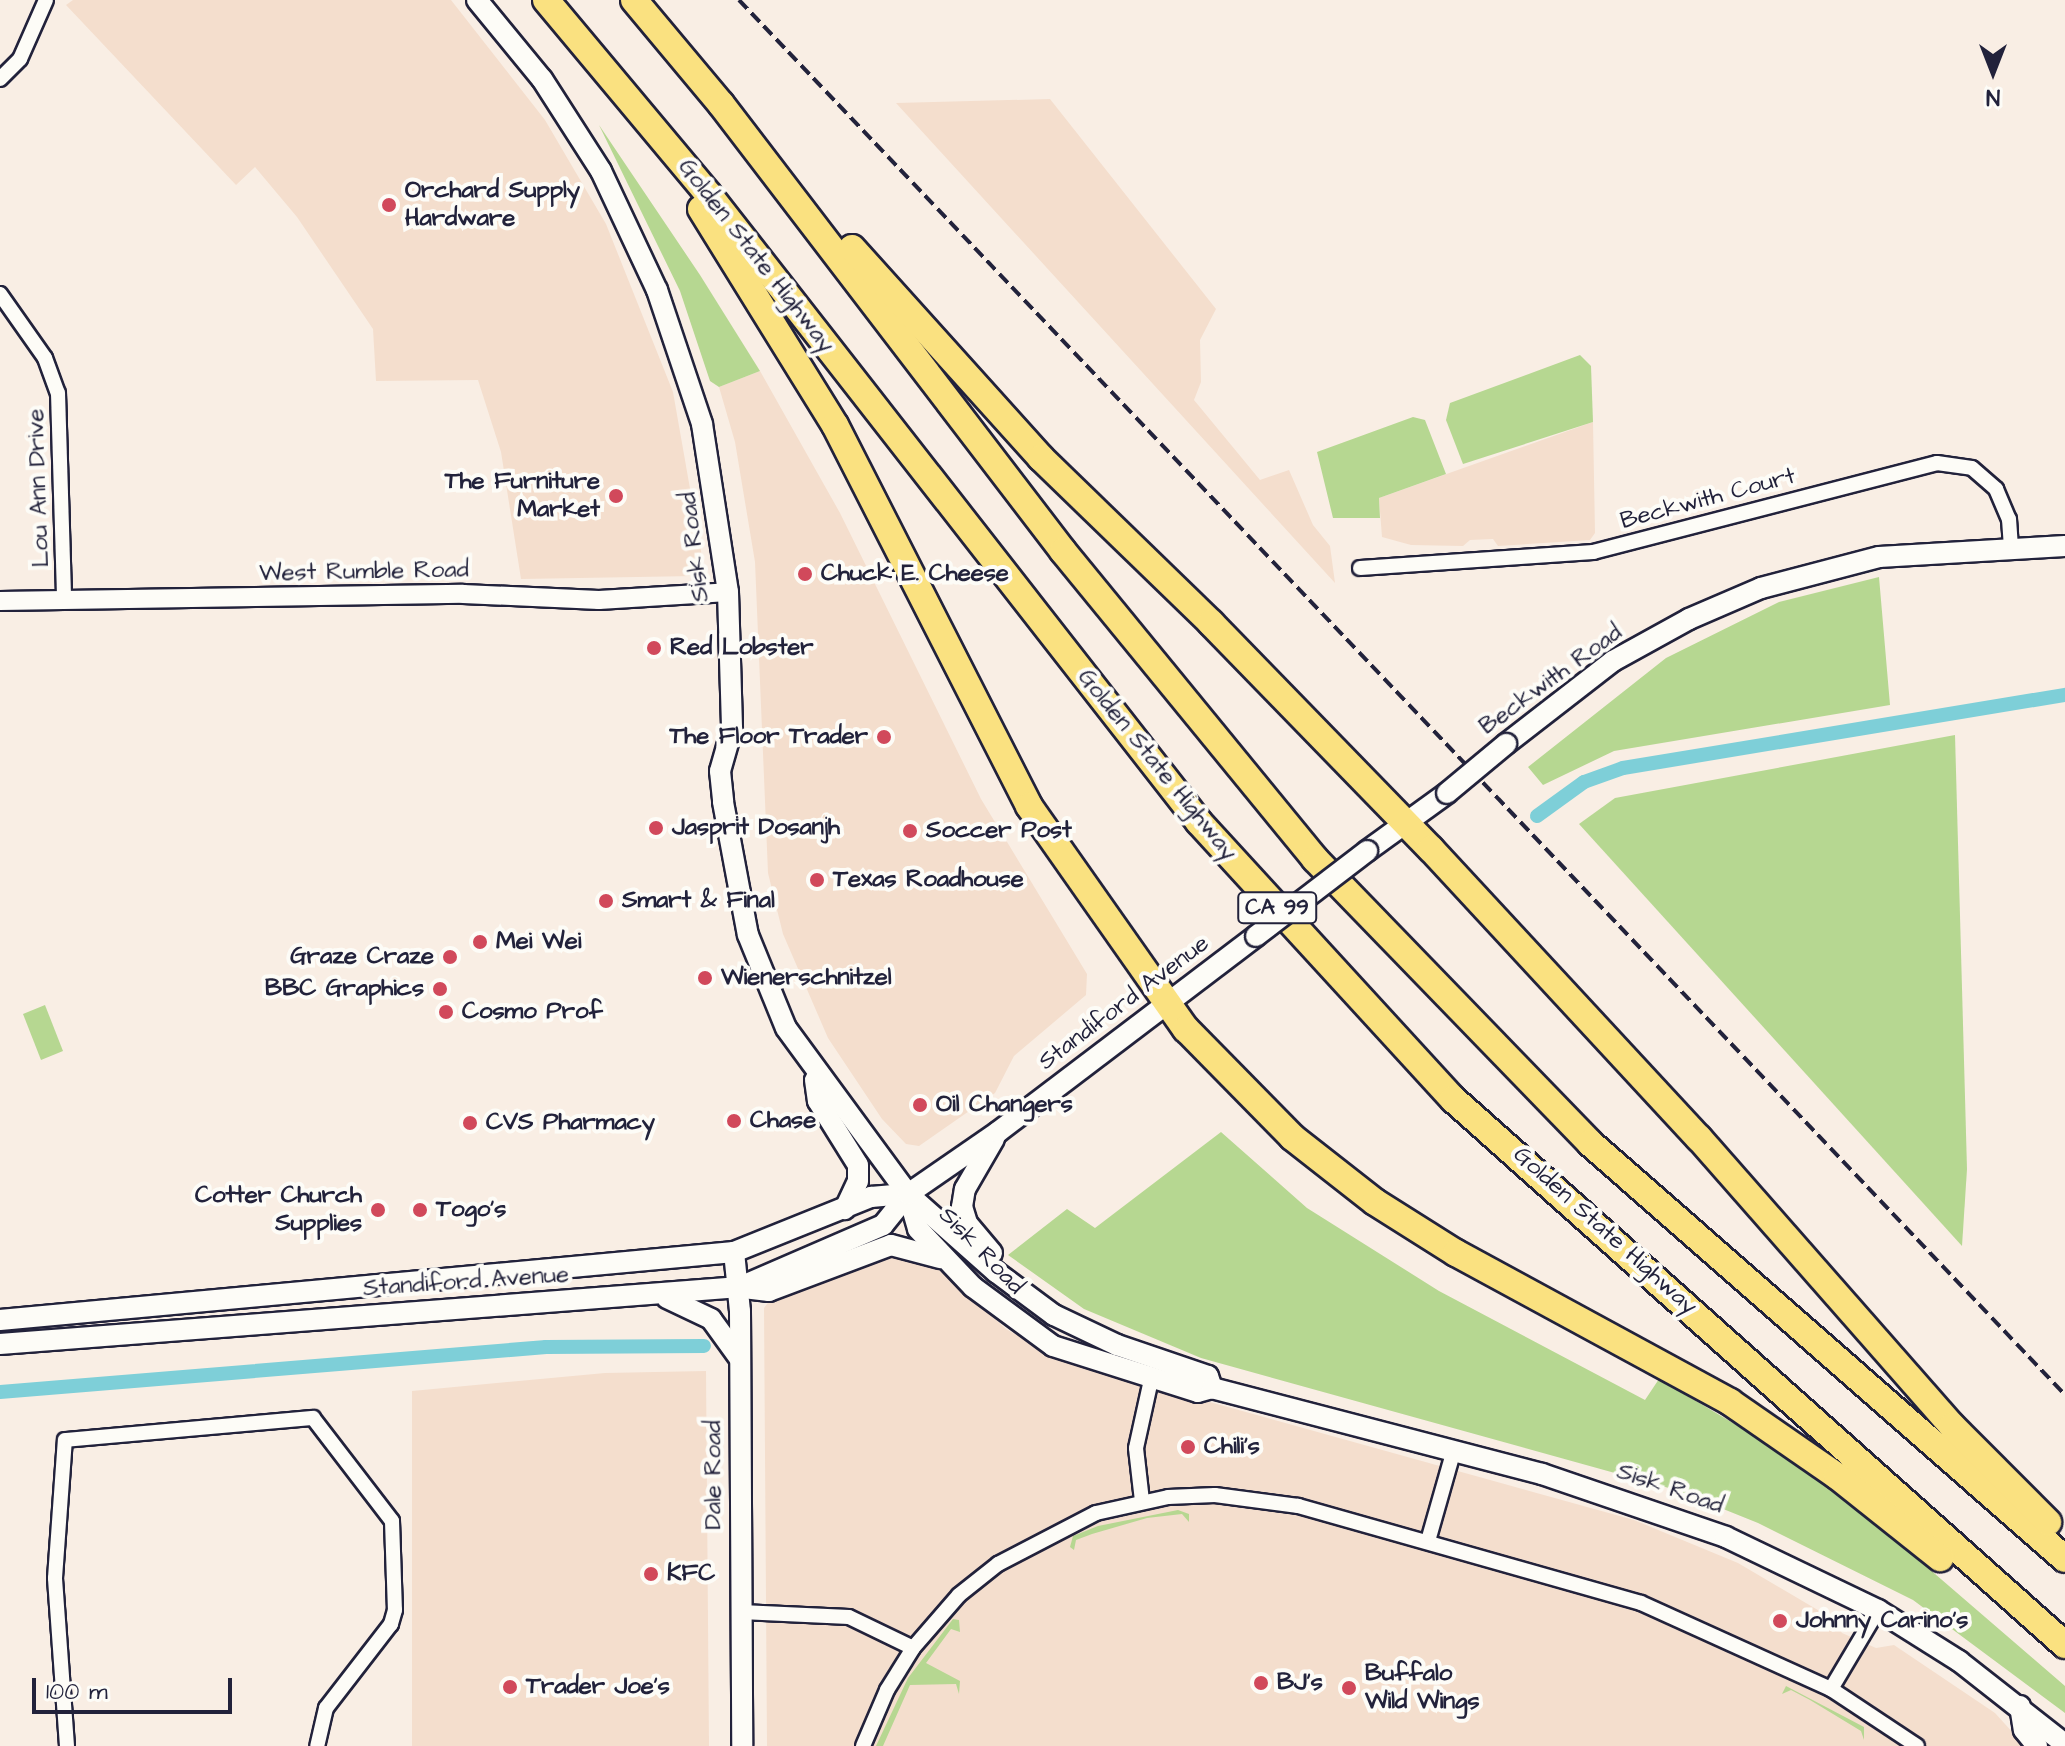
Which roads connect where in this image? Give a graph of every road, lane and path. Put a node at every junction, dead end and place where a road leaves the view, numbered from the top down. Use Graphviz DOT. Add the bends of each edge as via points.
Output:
graph roads {
  1 [pos="477,0"];
  2 [pos="546,0"];
  3 [pos="636,0"];
  4 [pos="40,3"];
  5 [pos="603,65"];
  6 [pos="0,79"];
  7 [pos="0,294"];
  8 [pos="2065,546"];
  9 [pos="2011,547"];
  10 [pos="1360,568"];
  11 [pos="728,592"];
  12 [pos="0,601"];
  13 [pos="64,601"];
  14 [pos="1447,793"];
  15 [pos="1406,823"];
  16 [pos="1167,1002"];
  17 [pos="814,1072"];
  18 [pos="998,1132"];
  19 [pos="908,1194"];
  20 [pos="845,1209"];
  21 [pos="734,1252"];
  22 [pos="951,1264"];
  23 [pos="740,1287"];
  24 [pos="660,1295"];
  25 [pos="0,1320"];
  26 [pos="0,1344"];
  27 [pos="1117,1345"];
  28 [pos="740,1359"];
  29 [pos="1151,1380"];
  30 [pos="1212,1388"];
  31 [pos="1454,1450"];
  32 [pos="1142,1501"];
  33 [pos="2065,1539"];
  34 [pos="1428,1541"];
  35 [pos="2065,1559"];
  36 [pos="1878,1610"];
  37 [pos="741,1612"];
  38 [pos="2065,1645"];
  39 [pos="913,1648"];
  40 [pos="2065,1663"];
  41 [pos="1831,1689"];
  42 [pos="2020,1706"];
  43 [pos="2065,1744"];
  44 [pos="67,1746"];
  45 [pos="317,1746"];
  46 [pos="742,1746"];
  47 [pos="863,1746"];
  48 [pos="1917,1746"];
  49 [pos="2037,1746"];
  1 -- 11 [label="main road, Sisk Road" via="581,137 652,278 702,424"];
  2 -- 5 [label="highway, Golden State Highway / CA 99"];
  3 -- 15 [label="highway" via="732,96 886,291 963,377"];
  3 -- 35 [label="highway, CA 99" via="1063,551 1315,859 1590,1143"];
  4 -- 6 [label="street" via="20,59"];
  5 -- 16 [label="highway" via="817,393 1029,806"];
  5 -- 38 [label="highway, Golden State Highway / CA 99" via="1199,822 1453,1099"];
  7 -- 13 [label="street, Lou Ann Drive" via="45,358 58,393"];
  8 -- 9 [label="main road, Beckwith Road"];
  9 -- 10 [label="street, Beckwith Court" via="2009,519 1996,489 1972,468 1937,463 1593,552"];
  9 -- 14 [label="main road, Beckwith Road, bridge" via="1879,557 1794,577 1726,601 1613,661"];
  11 -- 13 [label="street, West Rumble Road" via="599,600 463,594"];
  11 -- 17 [label="main road, Sisk Road" via="732,729 720,771 732,867 764,978"];
  12 -- 13 [label="street, West Rumble Road"];
  14 -- 15 [label="main road, Standiford Avenue"];
  15 -- 16 [label="main road, Standiford Avenue, bridge"];
  15 -- 33 [label="highway" via="1699,1138 1952,1426"];
  16 -- 18 [label="main road, Standiford Avenue"];
  16 -- 40 [label="highway" via="1244,1091 1334,1173 1415,1229 1730,1402 1781,1436 1897,1523"];
  17 -- 19 [label="main road, Sisk Road"];
  17 -- 20 [label="main road" via="818,1101 858,1165 858,1181"];
  18 -- 19 [label="main road, Standiford Avenue"];
  18 -- 27 [label="main road" via="965,1189 967,1223 1025,1281"];
  19 -- 20 [label="main road, Standiford Avenue" via="871,1197"];
  19 -- 22 [label="main road, Sisk Road" via="918,1229"];
  19 -- 23 [label="main road, Standiford Avenue" via="883,1225"];
  19 -- 27 [label="main road, Sisk Road" via="1044,1308"];
  20 -- 21 [label="main road, Standiford Avenue"];
  21 -- 23 [label="main road, Dale Road"];
  21 -- 25 [label="main road, Standiford Avenue"];
  22 -- 23 [label="main road" via="923,1249 896,1244 769,1291"];
  22 -- 29 [label="main road, Sisk Road" via="1025,1329 1085,1360"];
  23 -- 24 [label="main road, Standiford Avenue"];
  23 -- 28 [label="main road, Dale Road"];
  24 -- 26 [label="main road, Standiford Avenue"];
  24 -- 28 [label="main road" via="711,1319"];
  27 -- 30 [label="main road, Sisk Road" via="1208,1376"];
  28 -- 37 [label="main road, Dale Road"];
  29 -- 30 [label="main road, Sisk Road" via="1198,1392"];
  29 -- 32 [label="street" via="1137,1435"];
  30 -- 31 [label="main road, Sisk Road"];
  31 -- 34 [label="street"];
  31 -- 36 [label="main road, Sisk Road" via="1678,1518 1780,1559"];
  32 -- 34 [label="street" via="1247,1496"];
  32 -- 39 [label="street" via="1080,1518 1014,1553 959,1595"];
  34 -- 41 [label="street" via="1641,1603"];
  36 -- 41 [label="street"];
  36 -- 42 [label="main road, Sisk Road"];
  37 -- 39 [label="street" via="834,1614 876,1627"];
  37 -- 46 [label="main road, Dale Road"];
  39 -- 47 [label="street" via="880,1702"];
  41 -- 48 [label="street"];
  42 -- 43 [label="main road, Sisk Road"];
  42 -- 49 [label="main road" via="2022,1725"];
  44 -- 45 [label="street" via="55,1578 65,1440 313,1418 392,1521 395,1610 391,1624 326,1708"];
}
